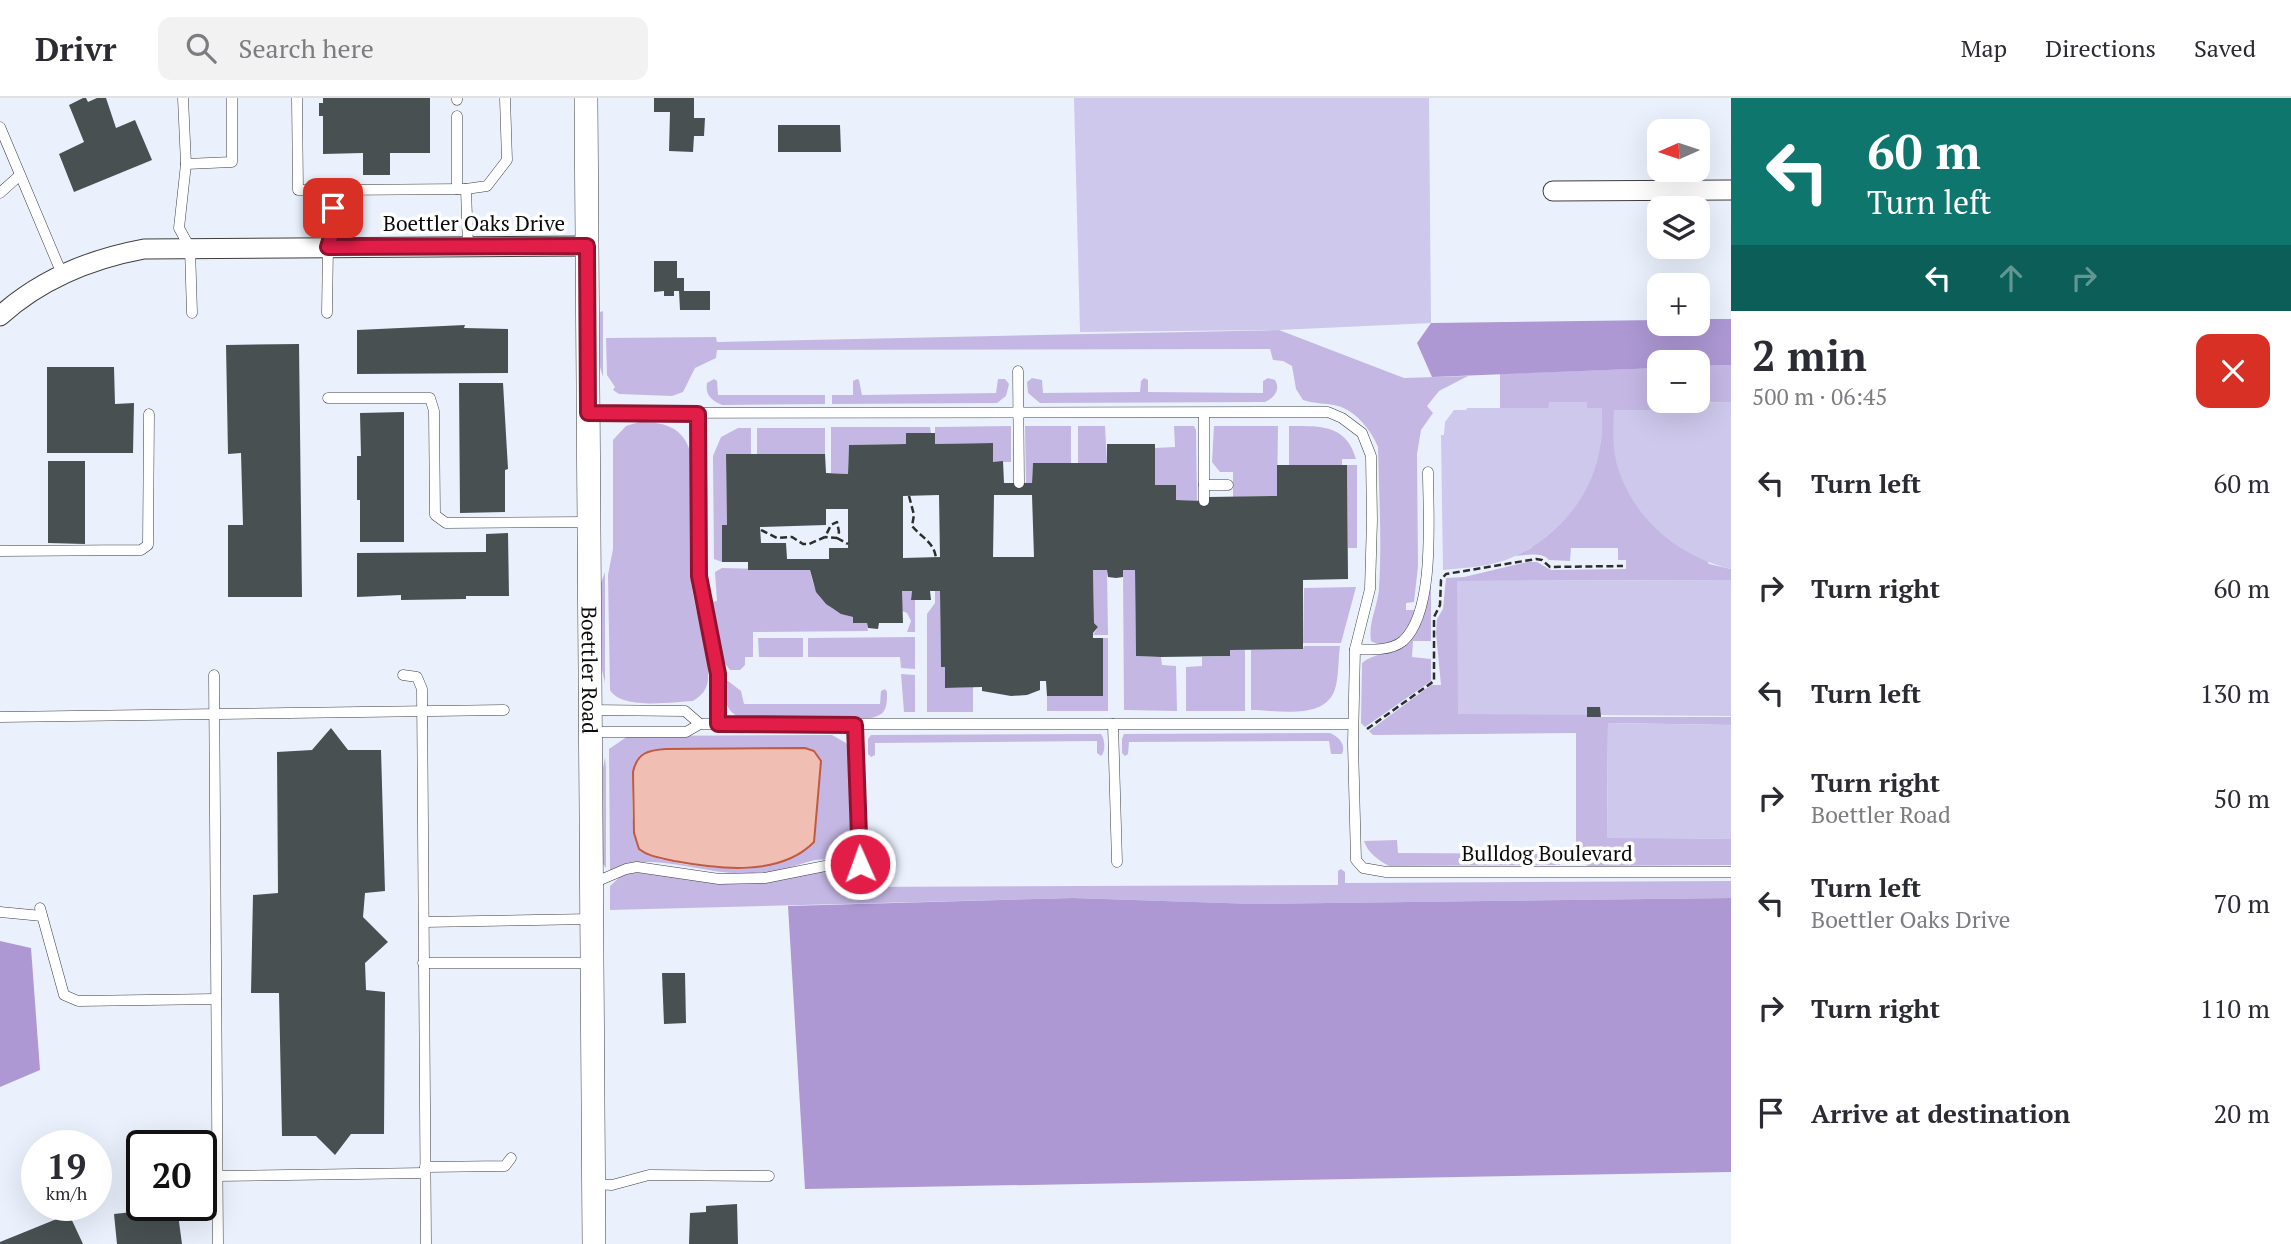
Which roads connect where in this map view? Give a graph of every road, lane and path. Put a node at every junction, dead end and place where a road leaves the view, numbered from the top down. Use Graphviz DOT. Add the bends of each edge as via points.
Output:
graph roads {
  1 [pos="183,98"];
  2 [pos="232,98"];
  3 [pos="297,98"];
  4 [pos="505,98"];
  5 [pos="586,98"];
  6 [pos="457,116"];
  7 [pos="0,127"];
  8 [pos="186,164"];
  9 [pos="20,175"];
  10 [pos="462,189"];
  11 [pos="333,190"];
  12 [pos="1731,190"];
  13 [pos="1553,191"];
  14 [pos="0,193"];
  15 [pos="468,246"];
  16 [pos="587,246"];
  17 [pos="328,247"];
  18 [pos="190,248"];
  19 [pos="62,274"];
  20 [pos="192,313"];
  21 [pos="327,313"];
  22 [pos="0,316"];
  23 [pos="1018,371"];
  24 [pos="328,398"];
  25 [pos="1204,412"];
  26 [pos="588,413"];
  27 [pos="149,414"];
  28 [pos="698,414"];
  29 [pos="1019,414"];
  30 [pos="1428,472"];
  31 [pos="1019,483"];
  32 [pos="1204,485"];
  33 [pos="1228,485"];
  34 [pos="909,496"];
  35 [pos="1204,501"];
  36 [pos="588,522"];
  37 [pos="761,530"];
  38 [pos="825,537"];
  39 [pos="837,538"];
  40 [pos="848,544"];
  41 [pos="0,551"];
  42 [pos="936,558"];
  43 [pos="1623,566"];
  44 [pos="1355,649"];
  45 [pos="214,675"];
  46 [pos="403,676"];
  47 [pos="422,709"];
  48 [pos="504,710"];
  49 [pos="215,713"];
  50 [pos="0,717"];
  51 [pos="589,721"];
  52 [pos="700,724"];
  53 [pos="718,724"];
  54 [pos="1113,724"];
  55 [pos="1353,724"];
  56 [pos="855,725"];
  57 [pos="1353,739"];
  58 [pos="1117,862"];
  59 [pos="1731,873"];
  60 [pos="590,884"];
  61 [pos="0,912"];
  62 [pos="591,919"];
  63 [pos="424,922"];
  64 [pos="423,963"];
  65 [pos="591,963"];
  66 [pos="216,999"];
  67 [pos="511,1158"];
  68 [pos="425,1170"];
  69 [pos="218,1176"];
  70 [pos="769,1176"];
  71 [pos="593,1184"];
  72 [pos="218,1244"];
  73 [pos="426,1244"];
  74 [pos="594,1244"];
  1 -- 8 [label="lane"];
  2 -- 8 [label="lane" via="232,162"];
  3 -- 11 [label="lane" via="298,190"];
  4 -- 10 [label="lane" via="507,160 487,186"];
  5 -- 16 [label="street, Boettler Road"];
  6 -- 10 [label="lane"];
  7 -- 9 [label="lane"];
  8 -- 18 [label="lane" via="179,228"];
  9 -- 14 [label="lane"];
  9 -- 19 [label="lane"];
  10 -- 11 [label="lane"];
  10 -- 15 [label="lane"];
  11 -- 17 [label="lane" via="334,227"];
  12 -- 13 [label="street"];
  15 -- 16 [label="street, Boettler Oaks Drive"];
  15 -- 17 [label="street, Boettler Oaks Drive"];
  16 -- 26 [label="street, Boettler Road"];
  17 -- 18 [label="street, Boettler Oaks Drive"];
  17 -- 21 [label="lane"];
  18 -- 19 [label="street, Boettler Oaks Drive" via="117,254"];
  18 -- 20 [label="lane"];
  19 -- 22 [label="street, Boettler Oaks Drive"];
  23 -- 29 [label="lane"];
  24 -- 36 [label="lane" via="430,398 435,516 446,523"];
  25 -- 29 [label="lane"];
  25 -- 32 [label="lane"];
  25 -- 44 [label="lane" via="1328,412 1362,433 1371,456 1372,534 1370,589"];
  26 -- 28 [label="lane"];
  26 -- 36 [label="street, Boettler Road"];
  27 -- 41 [label="lane" via="149,545 141,550"];
  28 -- 29 [label="lane"];
  28 -- 53 [label="lane" via="699,576 718,674"];
  29 -- 31 [label="lane"];
  30 -- 44 [label="lane" via="1429,564 1414,627 1401,642 1387,648"];
  32 -- 33 [label="lane"];
  32 -- 35 [label="lane"];
  34 -- 42 [label="path" via="912,527 930,542"];
  36 -- 51 [label="street, Boettler Road"];
  37 -- 38 [label="path" via="803,544"];
  38 -- 39 [label="path"];
  38 -- 39 [label="path" via="836,522"];
  39 -- 40 [label="path"];
  43 -- 57 [label="path" via="1550,567 1536,559 1446,574 1434,617 1434,681"];
  44 -- 55 [label="lane"];
  45 -- 49 [label="lane"];
  46 -- 47 [label="lane" via="417,677"];
  47 -- 48 [label="lane"];
  47 -- 49 [label="lane"];
  47 -- 63 [label="lane"];
  49 -- 50 [label="lane"];
  49 -- 66 [label="lane"];
  51 -- 52 [label="lane" via="686,732"];
  51 -- 52 [label="lane" via="685,711"];
  51 -- 60 [label="street, Boettler Road"];
  52 -- 53 [label="lane"];
  53 -- 56 [label="lane"];
  54 -- 55 [label="lane"];
  54 -- 56 [label="lane"];
  54 -- 58 [label="lane"];
  55 -- 57 [label="lane"];
  56 -- 60 [label="lane" via="860,864 765,878 719,878 637,867"];
  57 -- 59 [label="lane, Bulldog Boulevard" via="1354,845 1356,860 1363,868 1386,873"];
  60 -- 62 [label="street, Boettler Road"];
  61 -- 66 [label="lane" via="41,912 64,995 78,1001"];
  62 -- 63 [label="lane"];
  62 -- 65 [label="street, Boettler Road"];
  63 -- 64 [label="lane"];
  64 -- 65 [label="lane"];
  64 -- 68 [label="lane"];
  65 -- 71 [label="street, Boettler Road"];
  66 -- 69 [label="lane"];
  67 -- 68 [label="lane" via="505,1166"];
  68 -- 69 [label="lane"];
  68 -- 73 [label="lane"];
  69 -- 72 [label="lane"];
  70 -- 71 [label="lane" via="649,1175 612,1185"];
  71 -- 74 [label="street, Boettler Road"];
}
